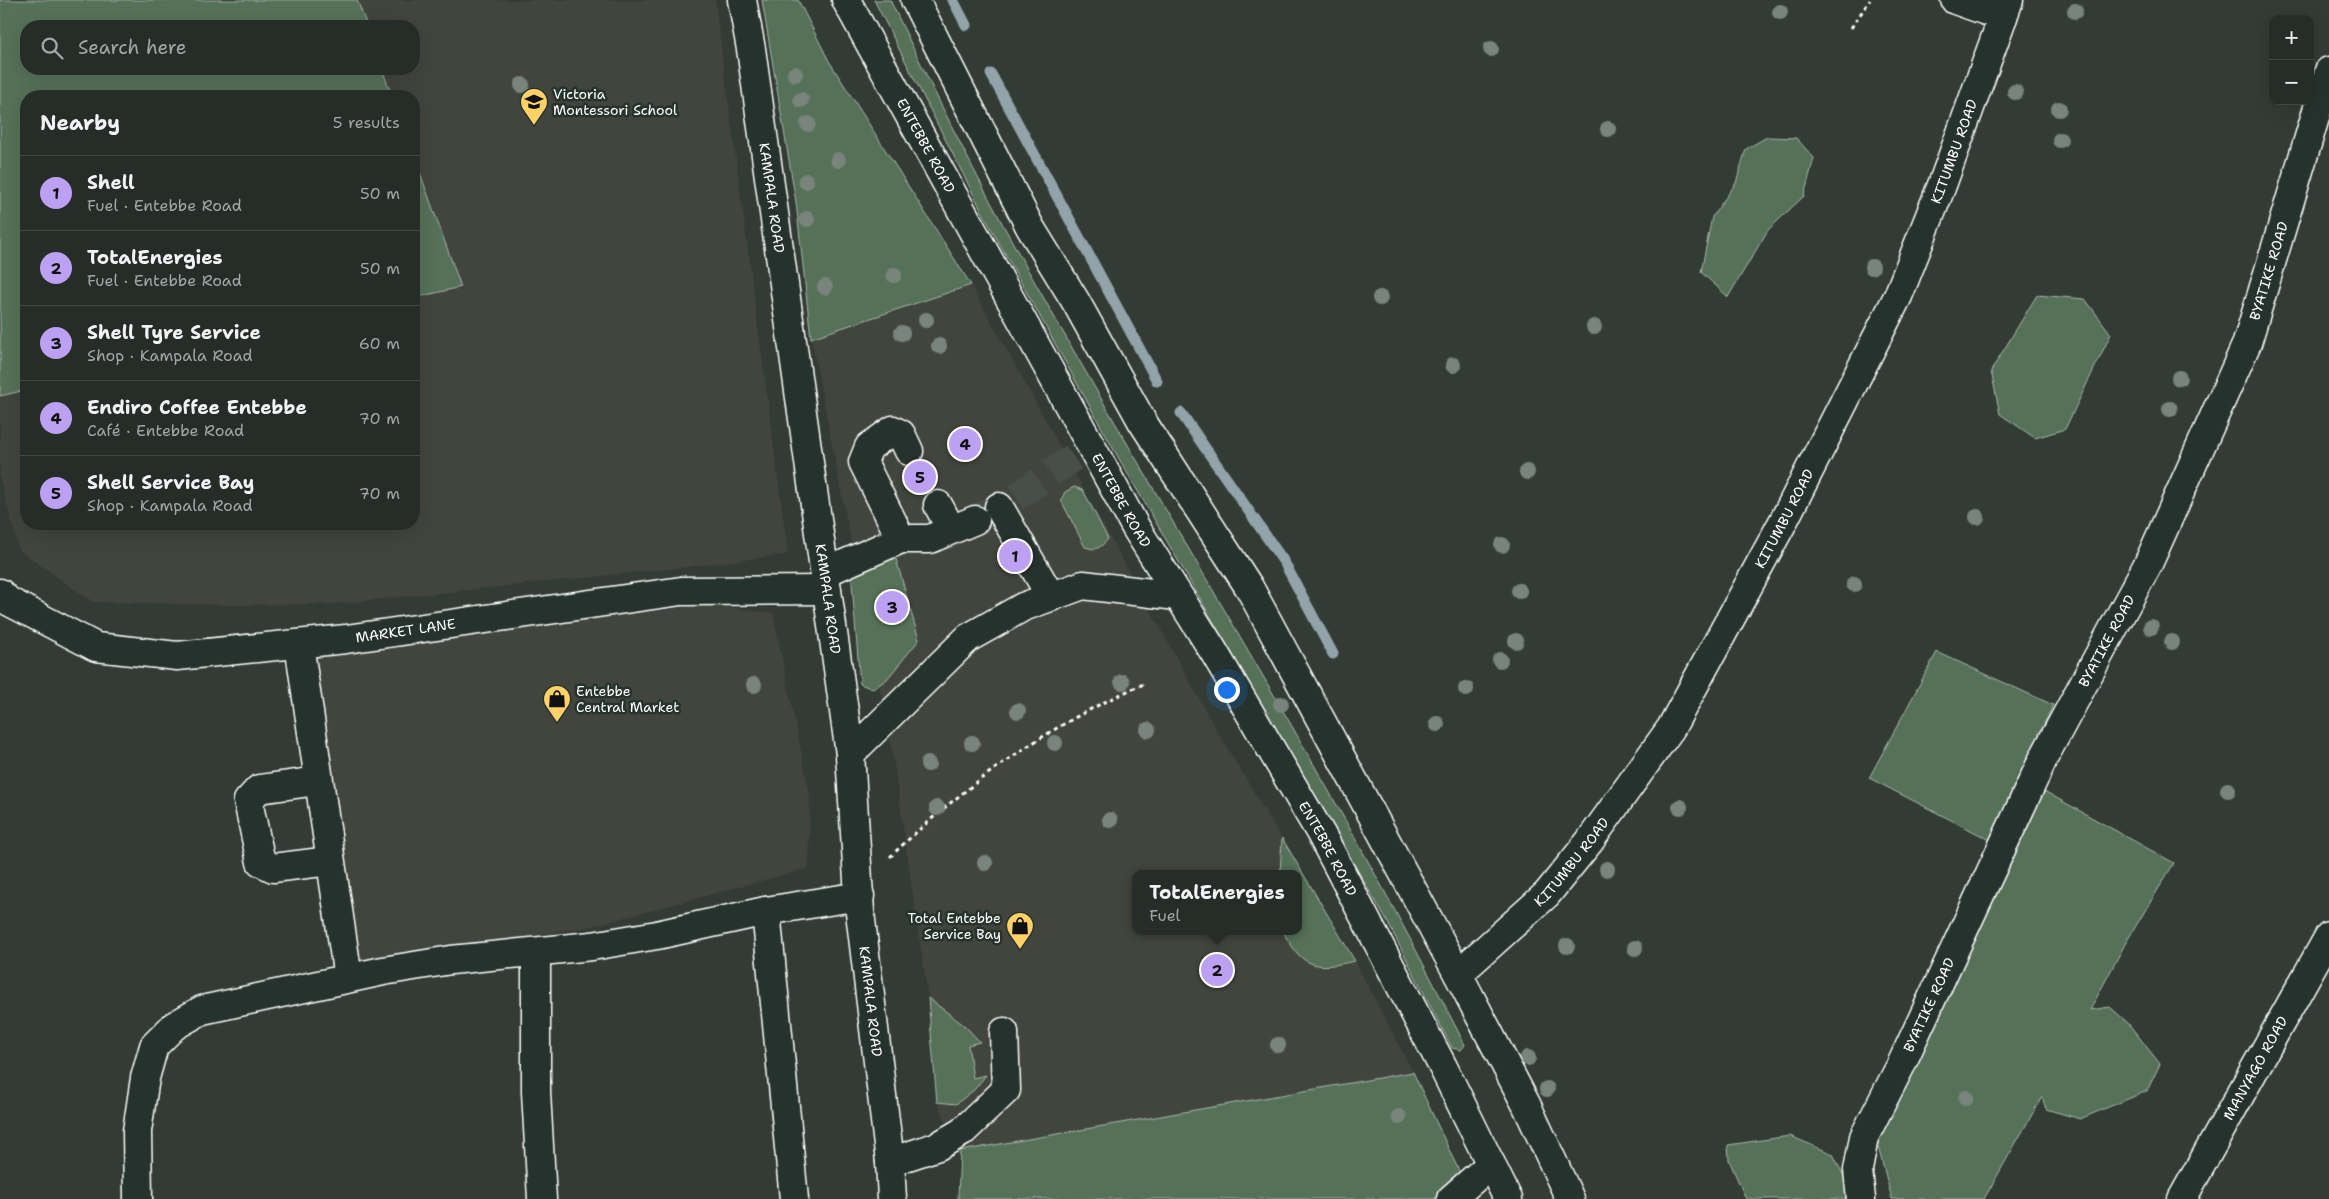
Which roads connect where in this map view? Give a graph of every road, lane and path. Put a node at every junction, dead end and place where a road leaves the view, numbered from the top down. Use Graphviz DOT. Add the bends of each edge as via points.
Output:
graph roads {
  1 [pos="742,0"];
  2 [pos="846,0"];
  3 [pos="915,0"];
  4 [pos="1870,0"];
  5 [pos="1955,0"];
  6 [pos="2006,8"];
  7 [pos="1851,28"];
  8 [pos="2329,71"];
  9 [pos="909,451"];
  10 [pos="938,505"];
  11 [pos="999,507"];
  12 [pos="901,539"];
  13 [pos="0,574"];
  14 [pos="826,581"];
  15 [pos="1177,596"];
  16 [pos="4,597"];
  17 [pos="1051,597"];
  18 [pos="299,644"];
  19 [pos="1146,683"];
  20 [pos="850,754"];
  21 [pos="318,781"];
  22 [pos="330,861"];
  23 [pos="860,892"];
  24 [pos="766,911"];
  25 [pos="2329,936"];
  26 [pos="536,952"];
  27 [pos="1458,974"];
  28 [pos="348,978"];
  29 [pos="1004,1032"];
  30 [pos="890,1162"];
  31 [pos="1491,1164"];
  32 [pos="138,1199"];
  33 [pos="542,1199"];
  34 [pos="794,1199"];
  35 [pos="892,1199"];
  36 [pos="1451,1199"];
  37 [pos="1508,1199"];
  38 [pos="1570,1199"];
  39 [pos="1861,1199"];
  40 [pos="2182,1199"];
  1 -- 14 [label="main road, KAMPALA ROAD"];
  2 -- 15 [label="main road, ENTEBBE ROAD" via="1051,377"];
  3 -- 27 [label="main road" via="1030,227 1142,421 1248,587"];
  4 -- 7 [label="path"];
  5 -- 6 [label="main road"];
  6 -- 27 [label="main road, KITUMBU ROAD" via="1898,296 1796,497 1676,719 1589,842 1547,894"];
  8 -- 39 [label="main road, BYATIKE ROAD" via="2247,343 2148,564 2044,757 1901,1065 1864,1137 1858,1170"];
  9 -- 12 [label="main road" via="901,434 893,430 869,447 863,462"];
  10 -- 12 [label="main road" via="963,524 930,539"];
  11 -- 17 [label="main road"];
  12 -- 14 [label="main road"];
  13 -- 16 [label="main road"];
  14 -- 18 [label="main road, MARKET LANE" via="681,592"];
  14 -- 20 [label="main road, KAMPALA ROAD"];
  15 -- 17 [label="main road" via="1083,585"];
  15 -- 31 [label="main road, ENTEBBE ROAD" via="1214,652 1321,834"];
  16 -- 18 [label="main road, MARKET LANE" via="96,646 177,656"];
  17 -- 20 [label="main road" via="1023,608 968,638"];
  18 -- 21 [label="main road"];
  19 -- 23 [label="path" via="1068,720 1000,766 931,817"];
  20 -- 23 [label="main road, KAMPALA ROAD"];
  21 -- 22 [label="main road"];
  21 -- 22 [label="main road" via="259,789 248,801 261,862 273,868"];
  22 -- 28 [label="main road"];
  23 -- 24 [label="main road"];
  23 -- 30 [label="main road, KAMPALA ROAD"];
  24 -- 26 [label="main road" via="657,935"];
  24 -- 34 [label="main road"];
  25 -- 40 [label="main road, MANYAGO ROAD"];
  26 -- 28 [label="main road" via="451,960"];
  26 -- 33 [label="main road" via="536,1092"];
  27 -- 38 [label="main road" via="1526,1104"];
  28 -- 32 [label="main road" via="202,1010 174,1026 154,1046 137,1130"];
  29 -- 30 [label="main road" via="1006,1090 962,1132 938,1146"];
  30 -- 35 [label="main road, KAMPALA ROAD"];
  31 -- 36 [label="main road"];
  31 -- 37 [label="main road, ENTEBBE ROAD"];
}
